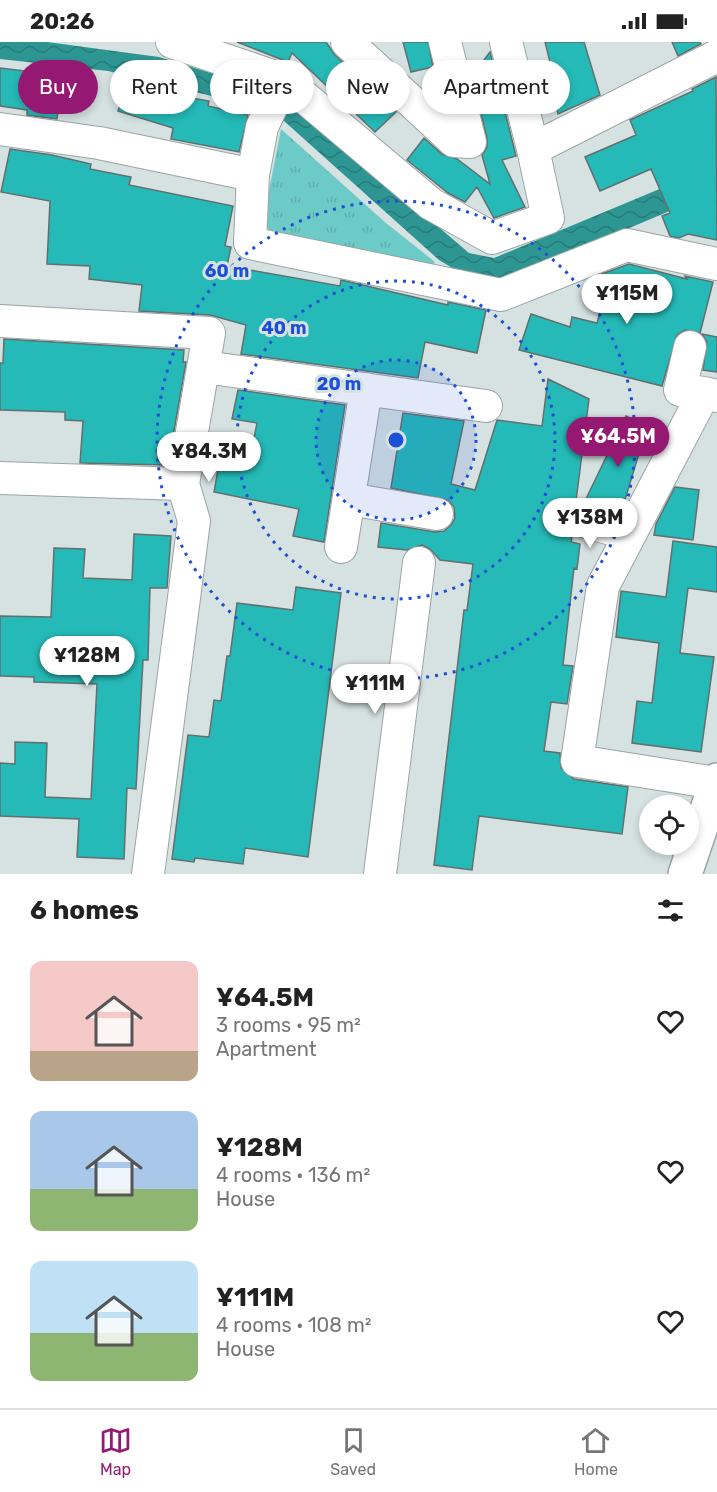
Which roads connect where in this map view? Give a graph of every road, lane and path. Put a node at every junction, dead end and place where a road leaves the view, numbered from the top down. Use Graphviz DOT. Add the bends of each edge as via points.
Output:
graph roads {
  1 [pos="172,42"];
  2 [pos="347,42"];
  3 [pos="445,42"];
  4 [pos="506,42"];
  5 [pos="717,56"];
  6 [pos="225,60"];
  7 [pos="314,105"];
  8 [pos="268,114"];
  9 [pos="0,129"];
  10 [pos="533,149"];
  11 [pos="253,175"];
  12 [pos="717,264"];
  13 [pos="0,321"];
  14 [pos="690,347"];
  15 [pos="204,367"];
  16 [pos="366,389"];
  17 [pos="711,394"];
  18 [pos="486,406"];
  19 [pos="0,478"];
  20 [pos="183,484"];
  21 [pos="349,499"];
  22 [pos="437,513"];
  23 [pos="565,516"];
  24 [pos="629,534"];
  25 [pos="341,547"];
  26 [pos="419,563"];
  27 [pos="716,782"];
  28 [pos="148,874"];
  29 [pos="380,874"];
  30 [pos="685,874"];
  1 -- 6 [label="street"];
  2 -- 3 [label="street" via="454,141 470,142"];
  4 -- 10 [label="street"];
  5 -- 10 [label="street"];
  7 -- 10 [label="street" via="431,204 492,238 548,218"];
  8 -- 11 [label="street"];
  9 -- 11 [label="street" via="99,143"];
  11 -- 12 [label="street" via="250,243 501,295 627,244"];
  13 -- 15 [label="street" via="209,333"];
  14 -- 17 [label="street" via="680,390"];
  15 -- 16 [label="street"];
  15 -- 20 [label="street"];
  16 -- 18 [label="street"];
  16 -- 21 [label="street"];
  17 -- 24 [label="street"];
  19 -- 20 [label="street"];
  20 -- 28 [label="street" via="194,521"];
  21 -- 22 [label="street"];
  21 -- 25 [label="street"];
  23 -- 24 [label="street"];
  24 -- 27 [label="street" via="603,586 577,761"];
  26 -- 29 [label="street"];
  27 -- 30 [label="street"];
}
